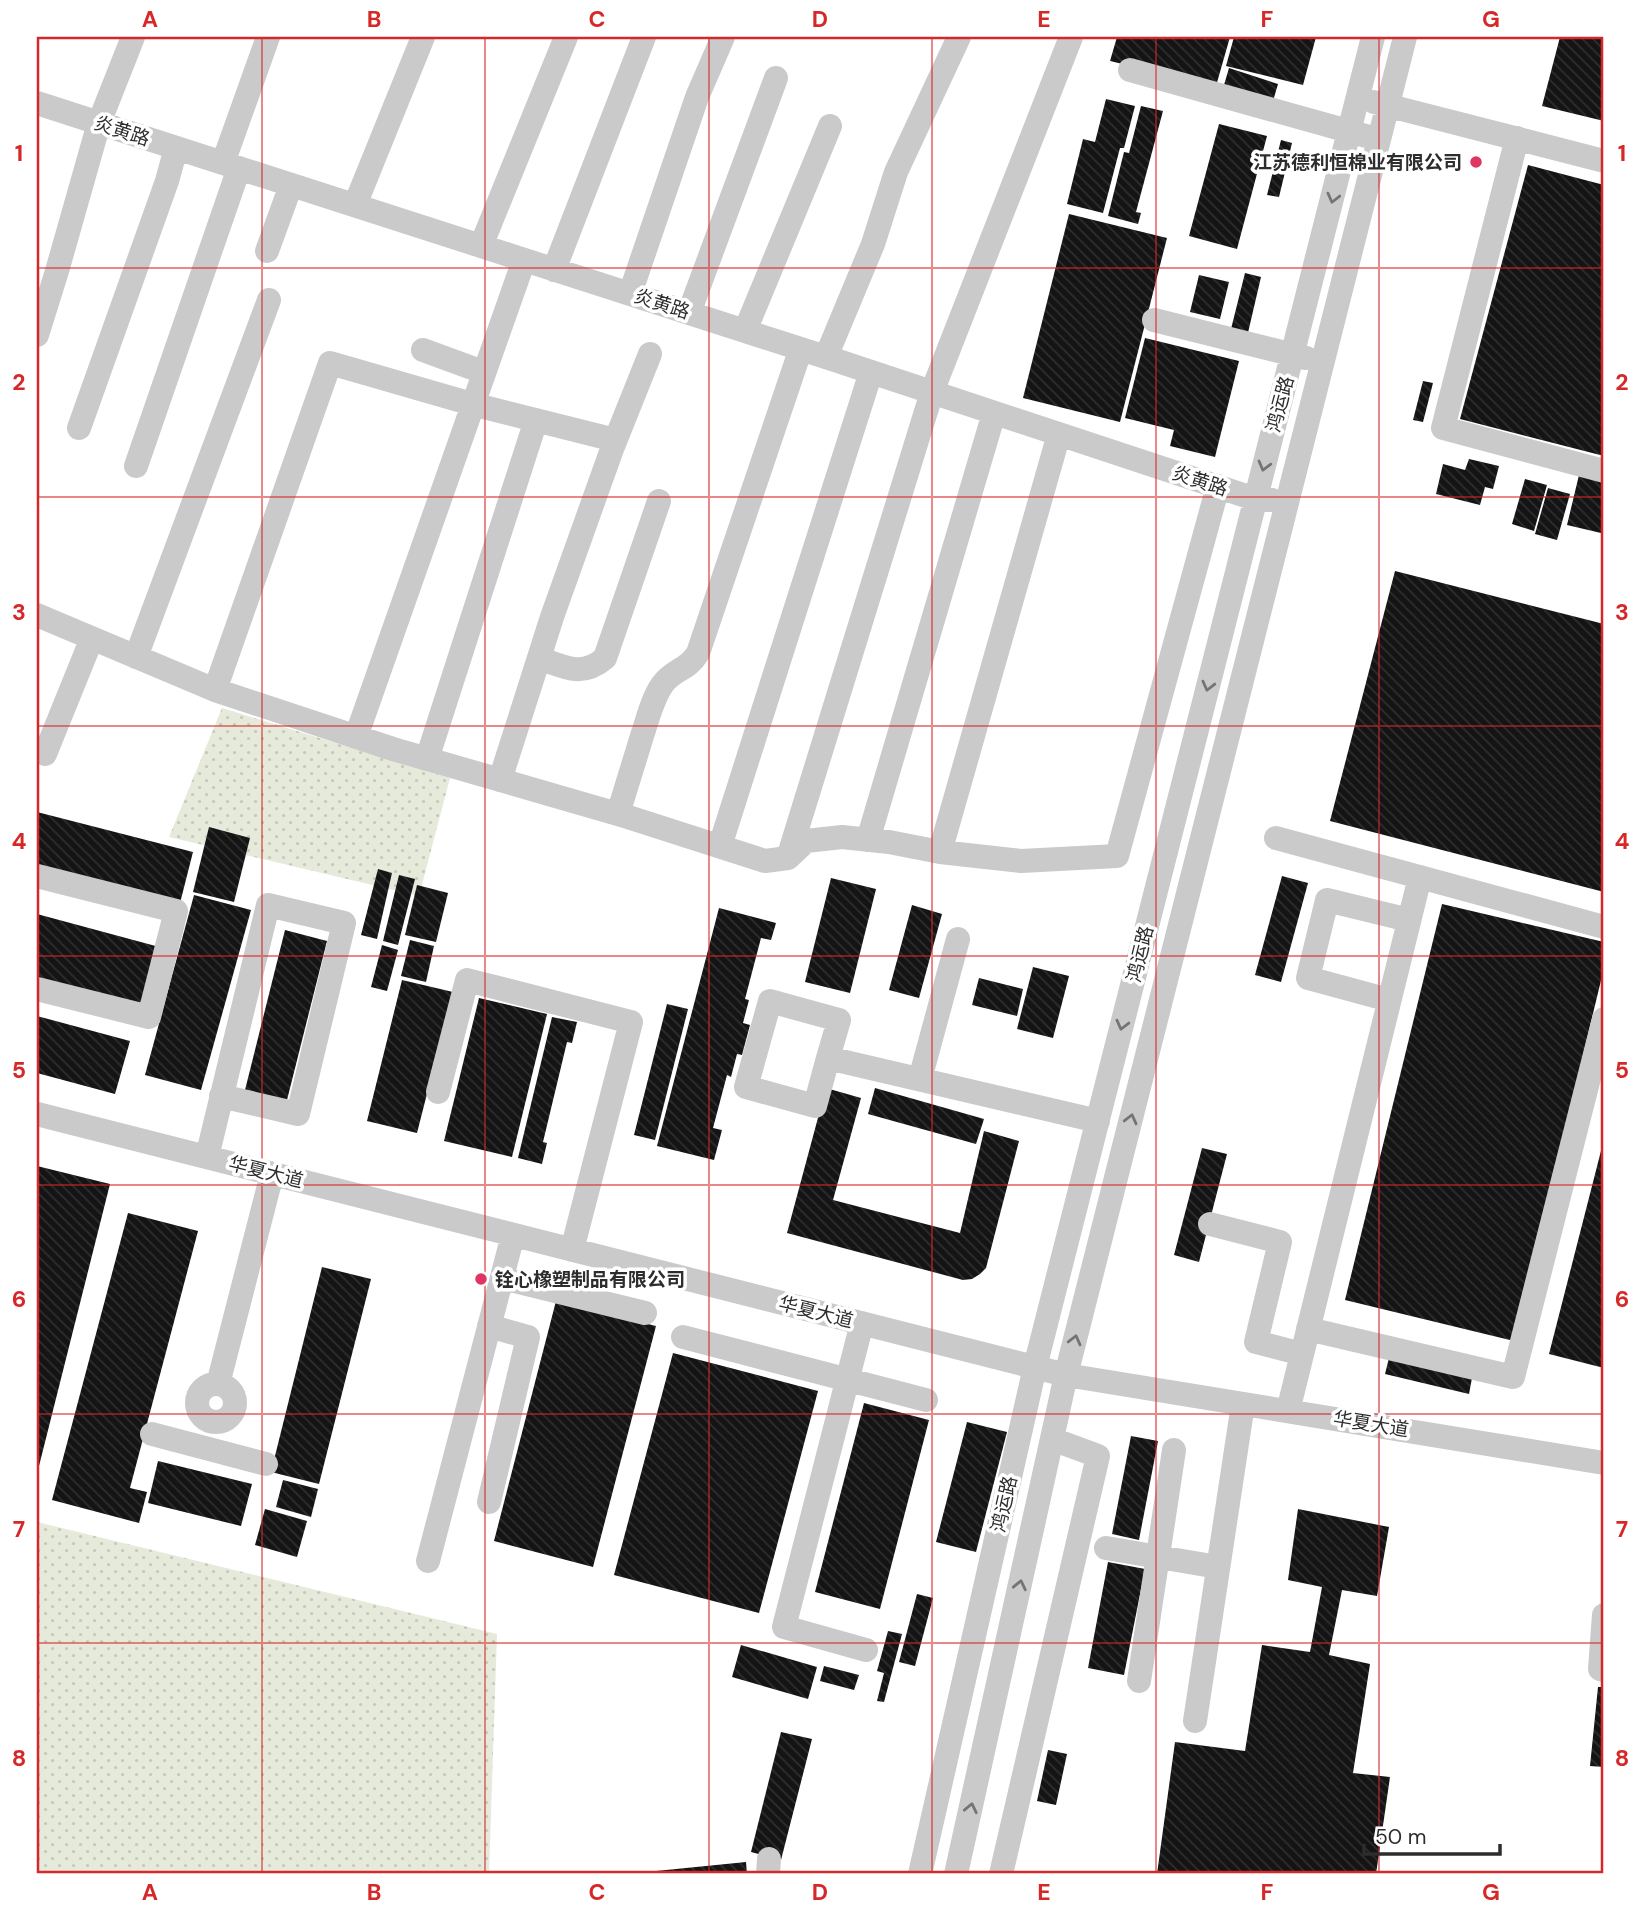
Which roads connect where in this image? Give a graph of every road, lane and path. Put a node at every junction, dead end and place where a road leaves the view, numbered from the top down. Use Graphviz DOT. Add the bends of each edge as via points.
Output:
graph roads {
  1 [pos="133,37"];
  2 [pos="268,37"];
  3 [pos="423,37"];
  4 [pos="566,37"];
  5 [pos="644,37"];
  6 [pos="723,37"];
  7 [pos="960,37"];
  8 [pos="1373,37"];
  9 [pos="1405,37"];
  10 [pos="1066,38"];
  11 [pos="1130,70"];
  12 [pos="776,78"];
  13 [pos="1358,97"];
  14 [pos="37,104"];
  15 [pos="1388,105"];
  16 [pos="99,123"];
  17 [pos="830,126"];
  18 [pos="1350,131"];
  19 [pos="1517,138"];
  20 [pos="1380,140"];
  21 [pos="176,148"];
  22 [pos="1604,160"];
  23 [pos="231,166"];
  24 [pos="291,185"];
  25 [pos="355,205"];
  26 [pos="481,246"];
  27 [pos="267,251"];
  28 [pos="524,260"];
  29 [pos="554,270"];
  30 [pos="630,294"];
  31 [pos="269,300"];
  32 [pos="689,313"];
  33 [pos="1154,320"];
  34 [pos="746,331"];
  35 [pos="37,335"];
  36 [pos="423,350"];
  37 [pos="650,354"];
  38 [pos="1293,354"];
  39 [pos="827,357"];
  40 [pos="797,360"];
  41 [pos="1323,362"];
  42 [pos="483,372"];
  43 [pos="871,372"];
  44 [pos="932,392"];
  45 [pos="472,404"];
  46 [pos="995,413"];
  47 [pos="536,420"];
  48 [pos="79,428"];
  49 [pos="1059,434"];
  50 [pos="615,440"];
  51 [pos="136,466"];
  52 [pos="1604,471"];
  53 [pos="1218,486"];
  54 [pos="1255,499"];
  55 [pos="659,501"];
  56 [pos="1287,501"];
  57 [pos="37,615"];
  58 [pos="92,638"];
  59 [pos="136,657"];
  60 [pos="539,657"];
  61 [pos="215,690"];
  62 [pos="356,737"];
  63 [pos="45,754"];
  64 [pos="427,759"];
  65 [pos="500,780"];
  66 [pos="618,814"];
  67 [pos="1276,838"];
  68 [pos="868,840"];
  69 [pos="719,846"];
  70 [pos="940,852"];
  71 [pos="788,858"];
  72 [pos="37,876"];
  73 [pos="1420,877"];
  74 [pos="1409,920"];
  75 [pos="1604,928"];
  76 [pos="958,939"];
  77 [pos="37,989"];
  78 [pos="1389,1000"];
  79 [pos="1604,1019"];
  80 [pos="828,1058"];
  81 [pos="920,1079"];
  82 [pos="438,1092"];
  83 [pos="222,1096"];
  84 [pos="37,1114"];
  85 [pos="1098,1121"];
  86 [pos="207,1157"];
  87 [pos="272,1174"];
  88 [pos="1210,1224"];
  89 [pos="513,1235"];
  90 [pos="572,1250"];
  91 [pos="502,1278"];
  92 [pos="645,1313"];
  93 [pos="862,1323"];
  94 [pos="489,1326"];
  95 [pos="1308,1329"];
  96 [pos="683,1337"];
  97 [pos="1302,1354"];
  98 [pos="1035,1367"];
  99 [pos="1066,1375"];
  100 [pos="848,1380"];
  101 [pos="926,1400"];
  102 [pos="1243,1404"];
  103 [pos="1288,1411"];
  104 [pos="152,1434"];
  105 [pos="1052,1439"];
  106 [pos="205,1448"];
  107 [pos="1174,1450"];
  108 [pos="1604,1463"];
  109 [pos="266,1464"];
  110 [pos="489,1502"];
  111 [pos="1106,1548"];
  112 [pos="1158,1557"];
  113 [pos="428,1561"];
  114 [pos="1218,1567"];
  115 [pos="1604,1615"];
  116 [pos="866,1650"];
  117 [pos="1604,1670"];
  118 [pos="1139,1681"];
  119 [pos="1195,1721"];
  120 [pos="920,1874"];
  121 [pos="956,1874"];
  122 [pos="1001,1874"];
  1 -- 16 [label="street"];
  2 -- 23 [label="street"];
  3 -- 25 [label="street"];
  4 -- 26 [label="street"];
  5 -- 29 [label="street"];
  6 -- 30 [label="street" via="697,97"];
  7 -- 39 [label="street" via="896,172 873,244"];
  8 -- 13 [label="street, 鸿运路"];
  9 -- 15 [label="street, 鸿运路"];
  10 -- 44 [label="street"];
  11 -- 18 [label="street"];
  12 -- 32 [label="street"];
  13 -- 15 [label="street"];
  13 -- 18 [label="street, 鸿运路"];
  14 -- 16 [label="street, 炎黄路"];
  15 -- 19 [label="street"];
  15 -- 20 [label="street, 鸿运路"];
  16 -- 21 [label="street, 炎黄路"];
  16 -- 35 [label="street"];
  17 -- 34 [label="street"];
  18 -- 20 [label="street"];
  18 -- 38 [label="street, 鸿运路, one-way"];
  19 -- 22 [label="street"];
  19 -- 52 [label="street" via="1443,428"];
  20 -- 41 [label="street, 鸿运路"];
  21 -- 23 [label="street, 炎黄路"];
  21 -- 48 [label="street"];
  23 -- 24 [label="street, 炎黄路"];
  23 -- 51 [label="street"];
  24 -- 25 [label="street, 炎黄路"];
  24 -- 27 [label="street"];
  25 -- 26 [label="street, 炎黄路"];
  26 -- 28 [label="street, 炎黄路"];
  28 -- 29 [label="street, 炎黄路"];
  28 -- 42 [label="street"];
  29 -- 30 [label="street, 炎黄路"];
  30 -- 32 [label="street, 炎黄路"];
  31 -- 59 [label="street"];
  32 -- 34 [label="street, 炎黄路"];
  33 -- 38 [label="street"];
  34 -- 39 [label="street, 炎黄路"];
  36 -- 42 [label="street"];
  37 -- 50 [label="street"];
  38 -- 41 [label="street"];
  38 -- 54 [label="street, 鸿运路, one-way"];
  39 -- 43 [label="street, 炎黄路"];
  40 -- 66 [label="street" via="698,653 683,670 672,673 653,702"];
  41 -- 56 [label="street, 鸿运路"];
  42 -- 45 [label="street"];
  43 -- 44 [label="street, 炎黄路"];
  43 -- 69 [label="street"];
  44 -- 46 [label="street, 炎黄路"];
  44 -- 71 [label="street"];
  45 -- 47 [label="street"];
  45 -- 61 [label="street" via="330,363"];
  45 -- 62 [label="street"];
  46 -- 49 [label="street, 炎黄路"];
  46 -- 68 [label="street"];
  47 -- 50 [label="street"];
  47 -- 64 [label="street"];
  49 -- 53 [label="street, 炎黄路"];
  49 -- 70 [label="street"];
  50 -- 60 [label="street"];
  53 -- 54 [label="street, 炎黄路"];
  53 -- 70 [label="street" via="1117,856 1021,861"];
  54 -- 56 [label="street, 炎黄路"];
  54 -- 85 [label="street, 鸿运路, one-way"];
  55 -- 60 [label="street" via="606,657 596,666 570,669"];
  99 -- 56 [label="street, 鸿运路, one-way"];
  57 -- 58 [label="street"];
  58 -- 59 [label="street"];
  58 -- 63 [label="street"];
  59 -- 61 [label="street"];
  60 -- 65 [label="street"];
  61 -- 62 [label="street"];
  62 -- 64 [label="street"];
  64 -- 65 [label="street"];
  65 -- 66 [label="street"];
  66 -- 69 [label="street"];
  67 -- 73 [label="street"];
  68 -- 70 [label="street"];
  68 -- 71 [label="street" via="806,841"];
  69 -- 71 [label="street" via="765,861"];
  72 -- 77 [label="street" via="176,911 149,1017"];
  73 -- 74 [label="street"];
  73 -- 75 [label="street"];
  74 -- 78 [label="street"];
  74 -- 78 [label="street" via="1327,900 1308,978"];
  76 -- 81 [label="street"];
  78 -- 95 [label="street"];
  79 -- 95 [label="street" via="1513,1377"];
  80 -- 80 [label="street" via="839,1020 770,1001 746,1087 814,1106"];
  80 -- 81 [label="street"];
  81 -- 85 [label="street"];
  82 -- 90 [label="street" via="467,979 631,1021"];
  83 -- 83 [label="street" via="268,905 344,923 298,1114"];
  83 -- 86 [label="street"];
  84 -- 86 [label="street, 华夏大道"];
  85 -- 98 [label="street, 鸿运路"];
  86 -- 87 [label="street, 华夏大道"];
  87 -- 89 [label="street, 华夏大道"];
  87 -- 106 [label="street" via="218,1384 231,1393 234,1405 223,1420 211,1421"];
  88 -- 97 [label="street" via="1280,1242 1256,1342"];
  89 -- 90 [label="street, 华夏大道"];
  89 -- 91 [label="street"];
  90 -- 93 [label="street, 华夏大道"];
  91 -- 92 [label="street"];
  91 -- 94 [label="street"];
  93 -- 98 [label="street, 华夏大道"];
  93 -- 100 [label="street"];
  94 -- 110 [label="street" via="528,1337"];
  94 -- 113 [label="street"];
  95 -- 97 [label="street"];
  96 -- 100 [label="street"];
  97 -- 103 [label="street"];
  98 -- 99 [label="street, 华夏大道"];
  98 -- 120 [label="street, 鸿运路"];
  99 -- 102 [label="street, 华夏大道"];
  99 -- 105 [label="street, 鸿运路"];
  100 -- 101 [label="street"];
  100 -- 116 [label="street" via="784,1627"];
  102 -- 103 [label="street, 华夏大道"];
  102 -- 114 [label="street"];
  103 -- 108 [label="street, 华夏大道"];
  104 -- 106 [label="street"];
  121 -- 105 [label="street, 鸿运路, one-way"];
  105 -- 122 [label="street" via="1098,1456"];
  106 -- 109 [label="street"];
  107 -- 112 [label="street"];
  111 -- 112 [label="street"];
  112 -- 114 [label="street"];
  112 -- 118 [label="street"];
  114 -- 119 [label="street"];
  115 -- 117 [label="street" via="1600,1669"];
}
